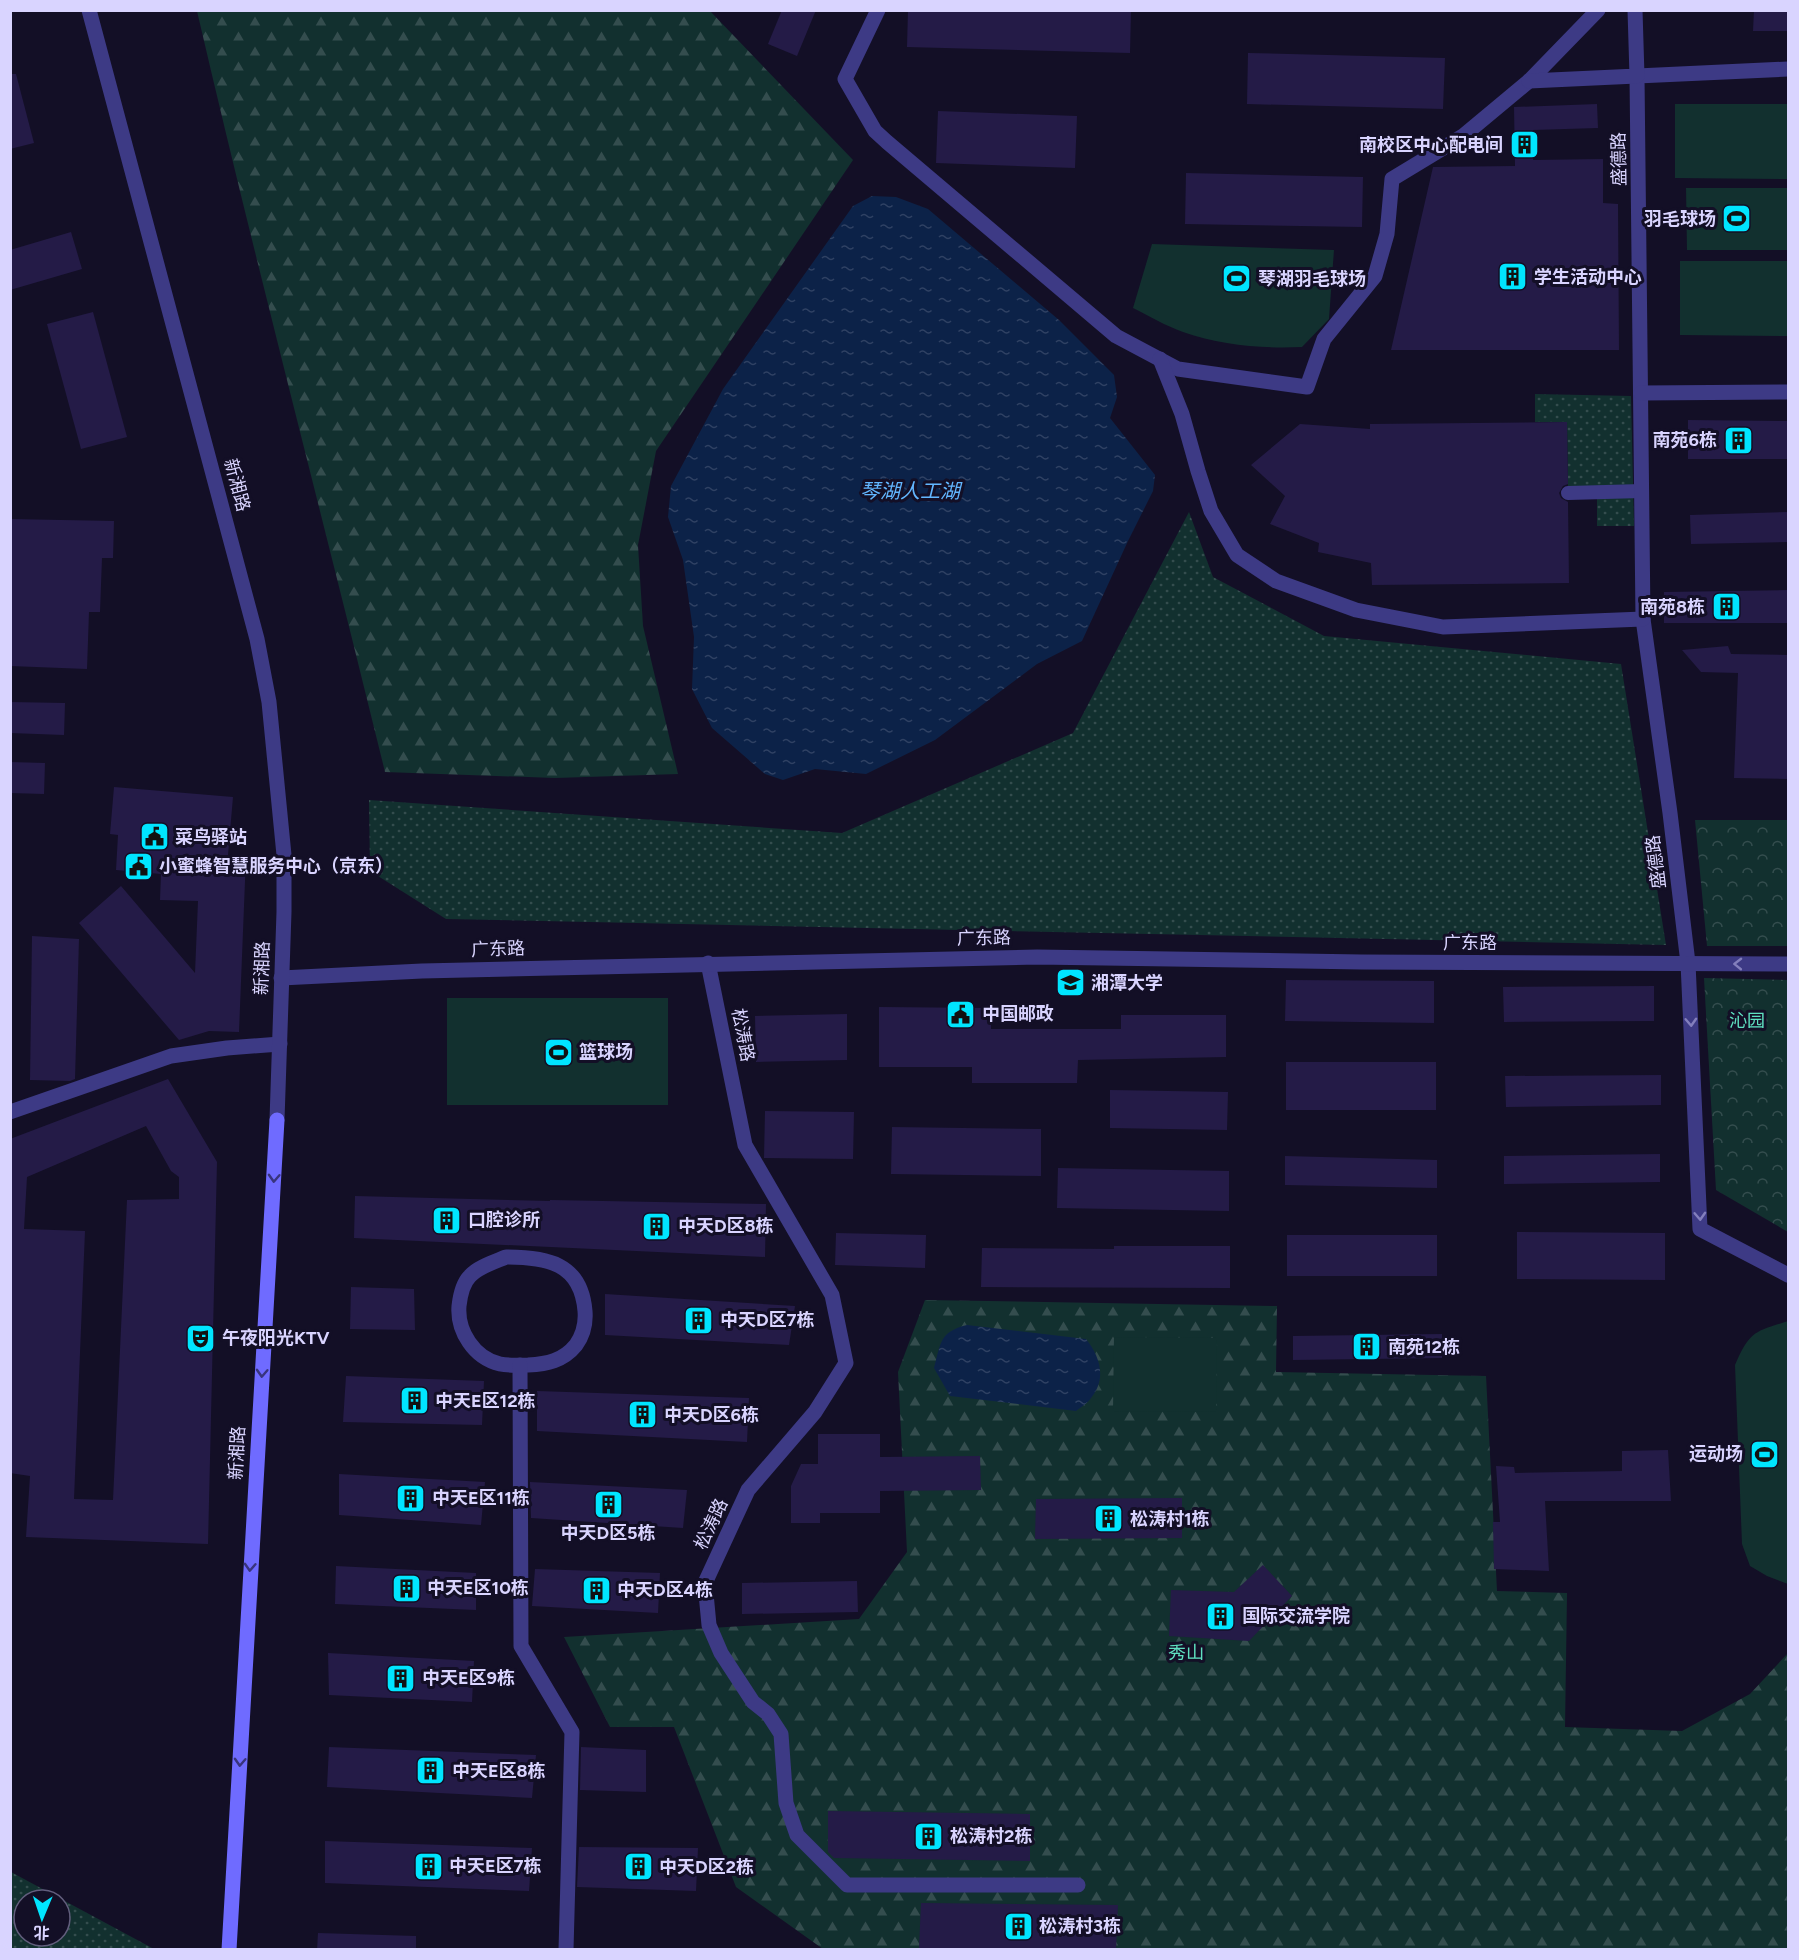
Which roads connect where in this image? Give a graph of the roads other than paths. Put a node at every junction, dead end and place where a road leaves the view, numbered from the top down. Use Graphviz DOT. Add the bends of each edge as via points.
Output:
graph roads {
  1 [pos="89,10"];
  2 [pos="878,10"];
  3 [pos="1598,10"];
  4 [pos="1635,10"];
  5 [pos="1788,69"];
  6 [pos="1637,76"];
  7 [pos="1529,81"];
  8 [pos="1160,359"];
  9 [pos="1788,392"];
  10 [pos="1641,393"];
  11 [pos="1642,491"];
  12 [pos="1568,493"];
  13 [pos="1643,619"];
  14 [pos="708,963"];
  15 [pos="1688,963"];
  16 [pos="1788,964"];
  17 [pos="281,978"];
  18 [pos="280,1044"];
  19 [pos="10,1112"];
  20 [pos="277,1120"];
  21 [pos="1788,1275"];
  22 [pos="520,1365"];
  23 [pos="1078,1885"];
  24 [pos="230,1950"];
  25 [pos="566,1950"];
  1 -- 17 [label="street, 新湘路" via="257,639 269,702 284,855"];
  2 -- 8 [label="street" via="845,79 874,130 1116,336"];
  3 -- 7 [label="street"];
  4 -- 6 [label="street, 盛德路"];
  5 -- 6 [label="street"];
  6 -- 7 [label="street"];
  6 -- 10 [label="street, 盛德路"];
  7 -- 8 [label="street" via="1463,136 1392,179 1387,234 1375,276 1324,339 1307,387 1178,369"];
  8 -- 13 [label="street" via="1182,414 1211,511 1237,555 1276,581 1356,610 1443,627"];
  9 -- 10 [label="street"];
  10 -- 11 [label="street, 盛德路"];
  11 -- 12 [label="street"];
  11 -- 13 [label="street, 盛德路"];
  13 -- 15 [label="street, 盛德路"];
  14 -- 15 [label="street, 广东路" via="1037,957"];
  14 -- 17 [label="street, 广东路" via="422,970"];
  14 -- 23 [label="street, 松涛路" via="745,1145 832,1295 846,1363 815,1412 748,1490 705,1583 709,1625 721,1653 753,1702 768,1713 781,1734 786,1803 797,1835 847,1885"];
  16 -- 15 [label="street, 广东路, one-way"];
  15 -- 21 [label="street, 盛德路, one-way" via="1700,1229"];
  17 -- 18 [label="street, 新湘路"];
  18 -- 19 [label="street" via="171,1056"];
  18 -- 20 [label="street, 新湘路"];
  20 -- 24 [label="main road, 新湘路, one-way"];
  22 -- 22 [label="street" via="554,1362 568,1354 581,1339 586,1319 584,1299 566,1268 548,1260 506,1257 469,1277 460,1297 458,1318 466,1340 481,1354 499,1364"];
  22 -- 25 [label="street" via="521,1646 572,1732"];
}
